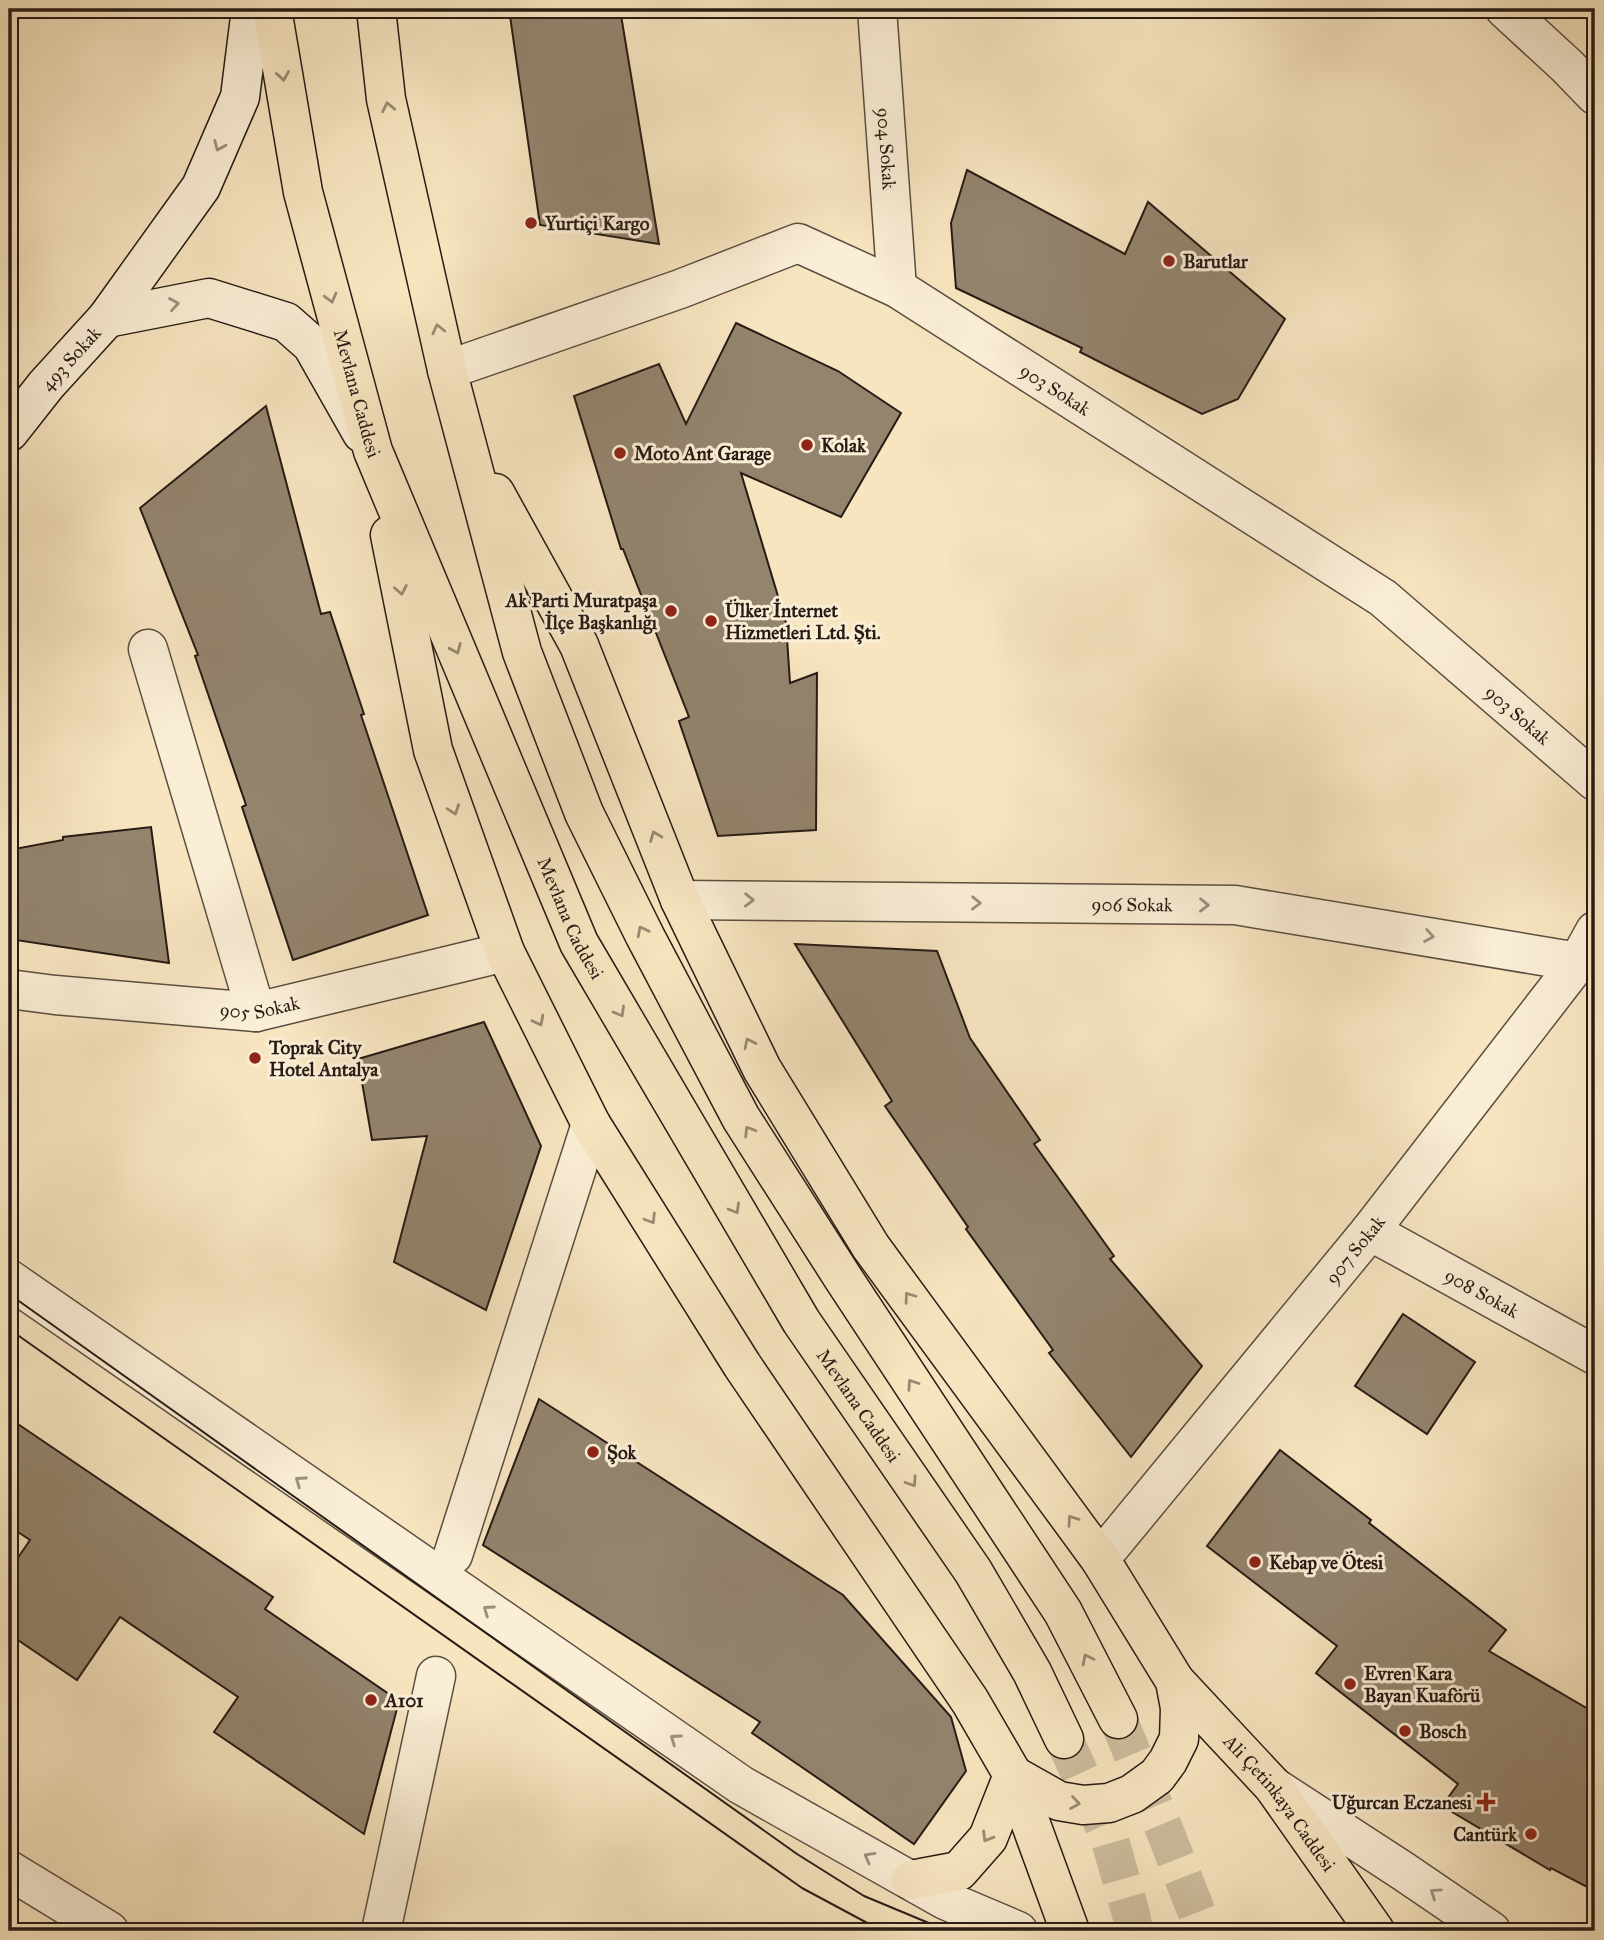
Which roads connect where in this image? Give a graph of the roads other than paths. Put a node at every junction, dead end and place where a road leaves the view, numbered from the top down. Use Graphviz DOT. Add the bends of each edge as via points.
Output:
graph roads {
  1 [pos="251,9"];
  2 [pos="272,9"];
  3 [pos="376,9"];
  4 [pos="877,9"];
  5 [pos="1505,9"];
  6 [pos="1595,95"];
  7 [pos="897,288"];
  8 [pos="107,318"];
  9 [pos="447,370"];
  10 [pos="9,432"];
  11 [pos="467,442"];
  12 [pos="373,451"];
  13 [pos="148,649"];
  14 [pos="1595,781"];
  15 [pos="680,900"];
  16 [pos="1587,947"];
  17 [pos="505,952"];
  18 [pos="9,989"];
  19 [pos="256,1012"];
  20 [pos="591,1124"];
  21 [pos="1370,1231"];
  22 [pos="9,1279"];
  23 [pos="1595,1355"];
  24 [pos="453,1555"];
  25 [pos="1100,1559"];
  26 [pos="436,1676"];
  27 [pos="1175,1681"];
  28 [pos="1118,1719"];
  29 [pos="1064,1739"];
  30 [pos="1013,1774"];
  31 [pos="1273,1786"];
  32 [pos="9,1870"];
  33 [pos="911,1880"];
  34 [pos="1054,1883"];
  35 [pos="105,1930"];
  36 [pos="381,1931"];
  37 [pos="1018,1931"];
  38 [pos="1070,1931"];
  39 [pos="1078,1931"];
  40 [pos="1376,1931"];
  41 [pos="1491,1931"];
  1 -- 8 [label="street, 493 Sokak, one-way" via="240,97 201,187"];
  2 -- 12 [label="main road, Mevlana Caddesi, one-way" via="303,192"];
  9 -- 3 [label="main road, one-way" via="386,99"];
  4 -- 7 [label="street, 904 Sokak"];
  5 -- 6 [label="street"];
  7 -- 9 [label="street, 903 Sokak" via="798,243"];
  7 -- 14 [label="street, 903 Sokak" via="1383,598"];
  8 -- 10 [label="street, 493 Sokak"];
  8 -- 12 [label="street, one-way" via="209,298 286,322 312,345"];
  9 -- 11 [label="main road"];
  15 -- 11 [label="main road, one-way" via="579,645"];
  28 -- 11 [label="main road, one-way" via="1063,1612 741,1118 645,936 584,813 522,652"];
  12 -- 17 [label="main road, one-way" via="433,750"];
  12 -- 29 [label="main road, Mevlana Caddesi, one-way" via="579,943 801,1321 973,1571 1032,1672"];
  13 -- 19 [label="street"];
  15 -- 16 [label="street, 906 Sokak, one-way" via="1235,905"];
  25 -- 15 [label="main road, one-way" via="872,1247 762,1069"];
  16 -- 21 [label="street, 907 Sokak"];
  17 -- 19 [label="street, 905 Sokak"];
  17 -- 20 [label="main road, one-way"];
  18 -- 19 [label="street, 905 Sokak"];
  20 -- 24 [label="street"];
  20 -- 30 [label="main road, one-way" via="743,1365 970,1701"];
  21 -- 23 [label="street, 908 Sokak"];
  21 -- 25 [label="street, 907 Sokak"];
  33 -- 22 [label="street, one-way" via="741,1785"];
  25 -- 27 [label="main road"];
  26 -- 36 [label="street"];
  30 -- 27 [label="main road, one-way" via="1059,1801 1109,1803 1132,1794 1157,1776 1179,1739"];
  27 -- 31 [label="main road, Ali Çetinkaya Caddesi"];
  30 -- 33 [label="main road, one-way" via="988,1838 959,1871"];
  30 -- 34 [label="main road"];
  31 -- 40 [label="main road, Ali Çetinkaya Caddesi"];
  41 -- 31 [label="street, one-way"];
  32 -- 35 [label="street"];
  33 -- 37 [label="street"];
  34 -- 38 [label="main road"];
  34 -- 39 [label="main road"];
}
